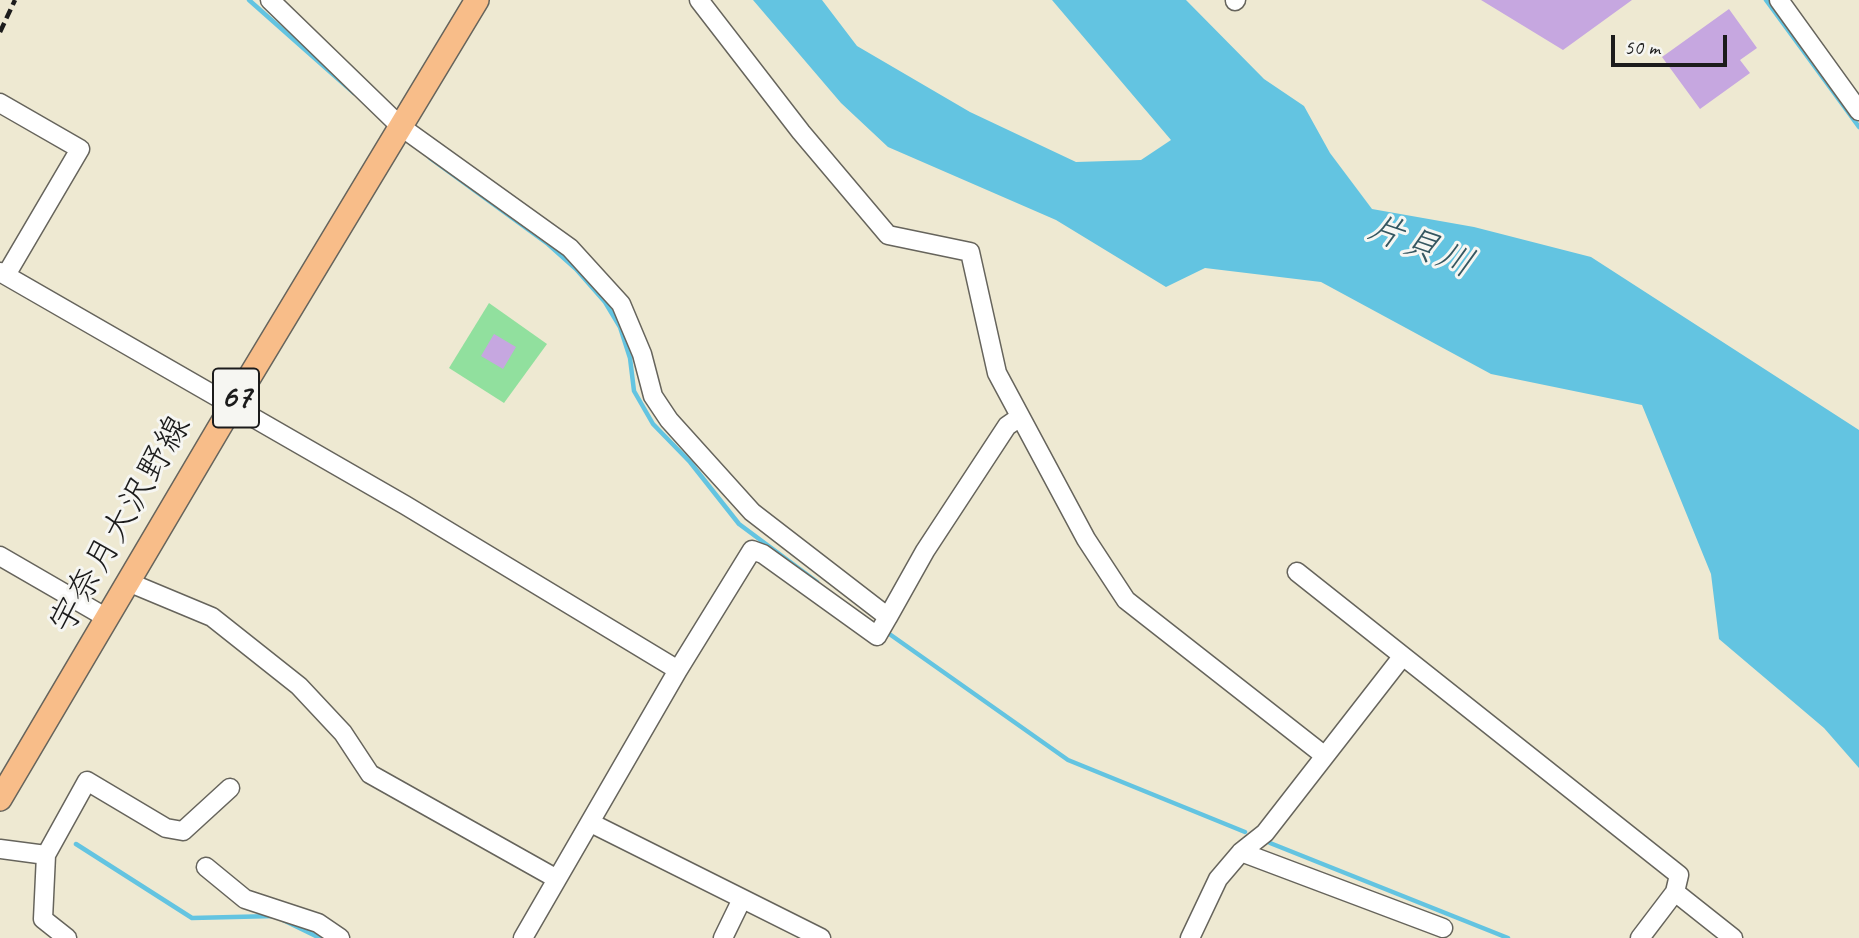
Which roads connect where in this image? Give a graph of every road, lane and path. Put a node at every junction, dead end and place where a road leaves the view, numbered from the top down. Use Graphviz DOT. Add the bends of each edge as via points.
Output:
graph roads {
  1 [pos="270,0"];
  2 [pos="477,0"];
  3 [pos="699,0"];
  4 [pos="1779,0"];
  5 [pos="0,103"];
  6 [pos="1859,111"];
  7 [pos="400,126"];
  8 [pos="3,274"];
  9 [pos="232,406"];
  10 [pos="1020,417"];
  11 [pos="0,556"];
  12 [pos="1297,572"];
  13 [pos="128,582"];
  14 [pos="888,617"];
  15 [pos="107,618"];
  16 [pos="1402,657"];
  17 [pos="678,670"];
  18 [pos="1325,756"];
  19 [pos="230,788"];
  20 [pos="0,799"];
  21 [pos="591,824"];
  22 [pos="0,849"];
  23 [pos="1241,852"];
  24 [pos="47,853"];
  25 [pos="206,867"];
  26 [pos="557,879"];
  27 [pos="1675,892"];
  28 [pos="743,899"];
  29 [pos="1443,928"];
  30 [pos="67,938"];
  31 [pos="340,938"];
  32 [pos="523,938"];
  33 [pos="723,938"];
  34 [pos="821,938"];
  35 [pos="1190,938"];
  36 [pos="1640,938"];
  37 [pos="1733,938"];
  1 -- 7 [label="street"];
  2 -- 7 [label="main road, 宇奈月大沢野線 / 67"];
  3 -- 10 [label="street" via="888,235 970,252 997,373"];
  4 -- 6 [label="street"];
  5 -- 8 [label="street" via="80,149"];
  7 -- 9 [label="main road, 宇奈月大沢野線 / 67"];
  7 -- 14 [label="street" via="570,248 621,304 653,396 677,428 752,512"];
  8 -- 9 [label="street"];
  9 -- 13 [label="main road, 宇奈月大沢野線 / 67"];
  9 -- 17 [label="street"];
  10 -- 14 [label="street" via="1007,426"];
  10 -- 18 [label="street" via="1086,539 1126,600"];
  11 -- 15 [label="street"];
  12 -- 16 [label="street"];
  13 -- 15 [label="main road, 宇奈月大沢野線 / 67"];
  13 -- 26 [label="street" via="212,617 299,686 343,733 370,774"];
  14 -- 17 [label="street" via="877,636 764,554 752,550"];
  15 -- 20 [label="main road, 宇奈月大沢野線 / 67"];
  16 -- 18 [label="street"];
  16 -- 27 [label="street" via="1679,875"];
  17 -- 21 [label="street"];
  18 -- 23 [label="street" via="1265,833"];
  19 -- 24 [label="street" via="183,831 166,828 87,781"];
  21 -- 26 [label="street"];
  21 -- 28 [label="street"];
  22 -- 24 [label="street"];
  23 -- 29 [label="street"];
  23 -- 35 [label="street" via="1218,879"];
  24 -- 30 [label="street" via="43,919"];
  25 -- 31 [label="street" via="245,899 318,923"];
  26 -- 32 [label="street"];
  27 -- 36 [label="street"];
  27 -- 37 [label="street"];
  28 -- 33 [label="street"];
  28 -- 34 [label="street"];
}
